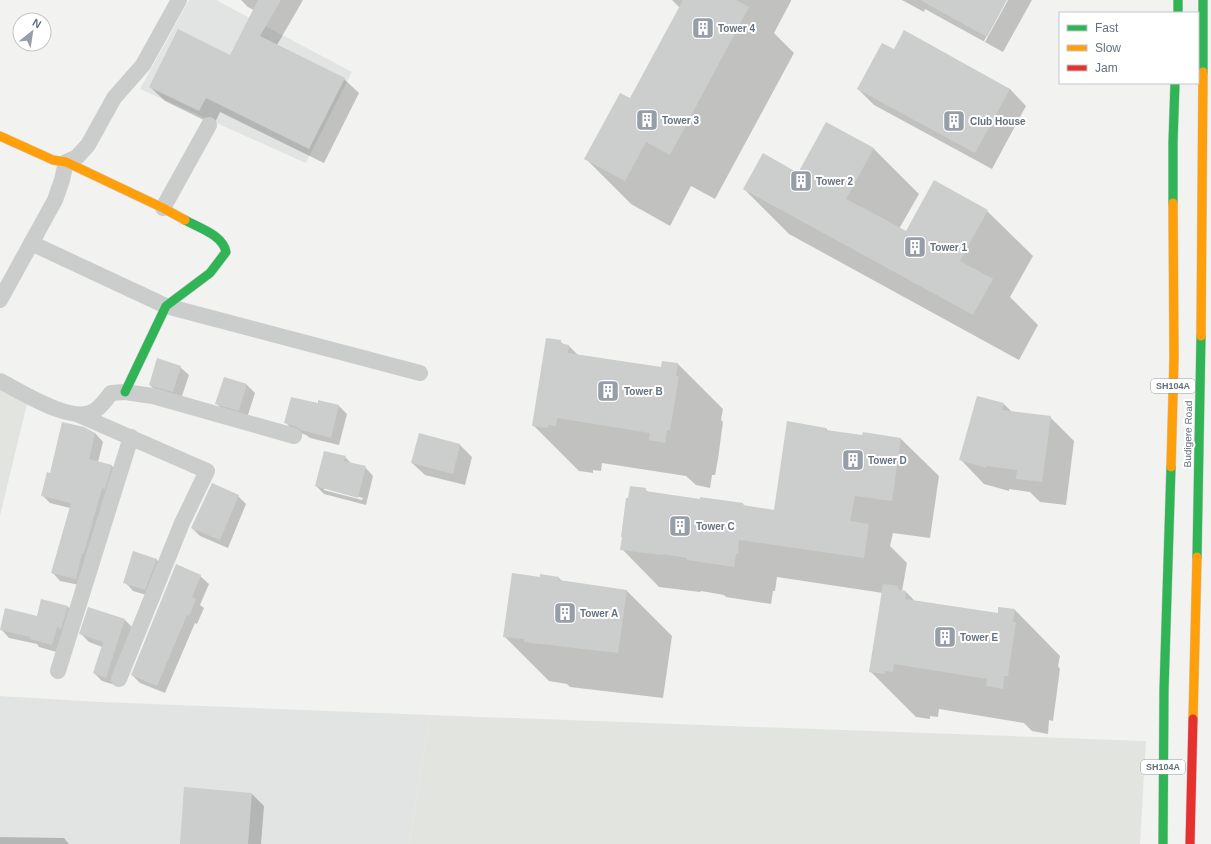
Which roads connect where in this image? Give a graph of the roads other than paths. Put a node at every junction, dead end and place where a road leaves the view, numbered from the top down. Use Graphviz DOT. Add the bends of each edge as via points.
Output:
graph roads {
  1 [pos="179,0"];
  2 [pos="1178,0"];
  3 [pos="1203,0"];
  4 [pos="1178,12"];
  5 [pos="1175,84"];
  6 [pos="209,125"];
  7 [pos="0,136"];
  8 [pos="66,162"];
  9 [pos="163,208"];
  10 [pos="31,243"];
  11 [pos="0,300"];
  12 [pos="166,306"];
  13 [pos="420,373"];
  14 [pos="0,381"];
  15 [pos="125,392"];
  16 [pos="79,415"];
  17 [pos="294,436"];
  18 [pos="131,437"];
  19 [pos="58,671"];
  20 [pos="120,679"];
  21 [pos="1163,844"];
  22 [pos="1190,844"];
  1 -- 8 [label="street" via="143,65 114,98 88,145 76,157"];
  2 -- 4 [label="main road"];
  3 -- 22 [label="main road, Budigere Road / SH104A" via="1201,363"];
  5 -- 21 [label="main road, Budigere Road / SH104A" via="1174,358 1164,690"];
  6 -- 9 [label="street"];
  7 -- 8 [label="main road" via="53,160"];
  8 -- 9 [label="main road"];
  8 -- 10 [label="street" via="55,200"];
  9 -- 12 [label="main road" via="220,239 226,252 210,273"];
  10 -- 11 [label="street"];
  10 -- 12 [label="street"];
  12 -- 13 [label="street"];
  12 -- 15 [label="main road"];
  14 -- 16 [label="street" via="64,412"];
  15 -- 16 [label="street" via="111,393 93,412"];
  15 -- 17 [label="street" via="153,396"];
  16 -- 18 [label="street"];
  18 -- 19 [label="street"];
  18 -- 20 [label="street" via="207,471 182,523"];
}
